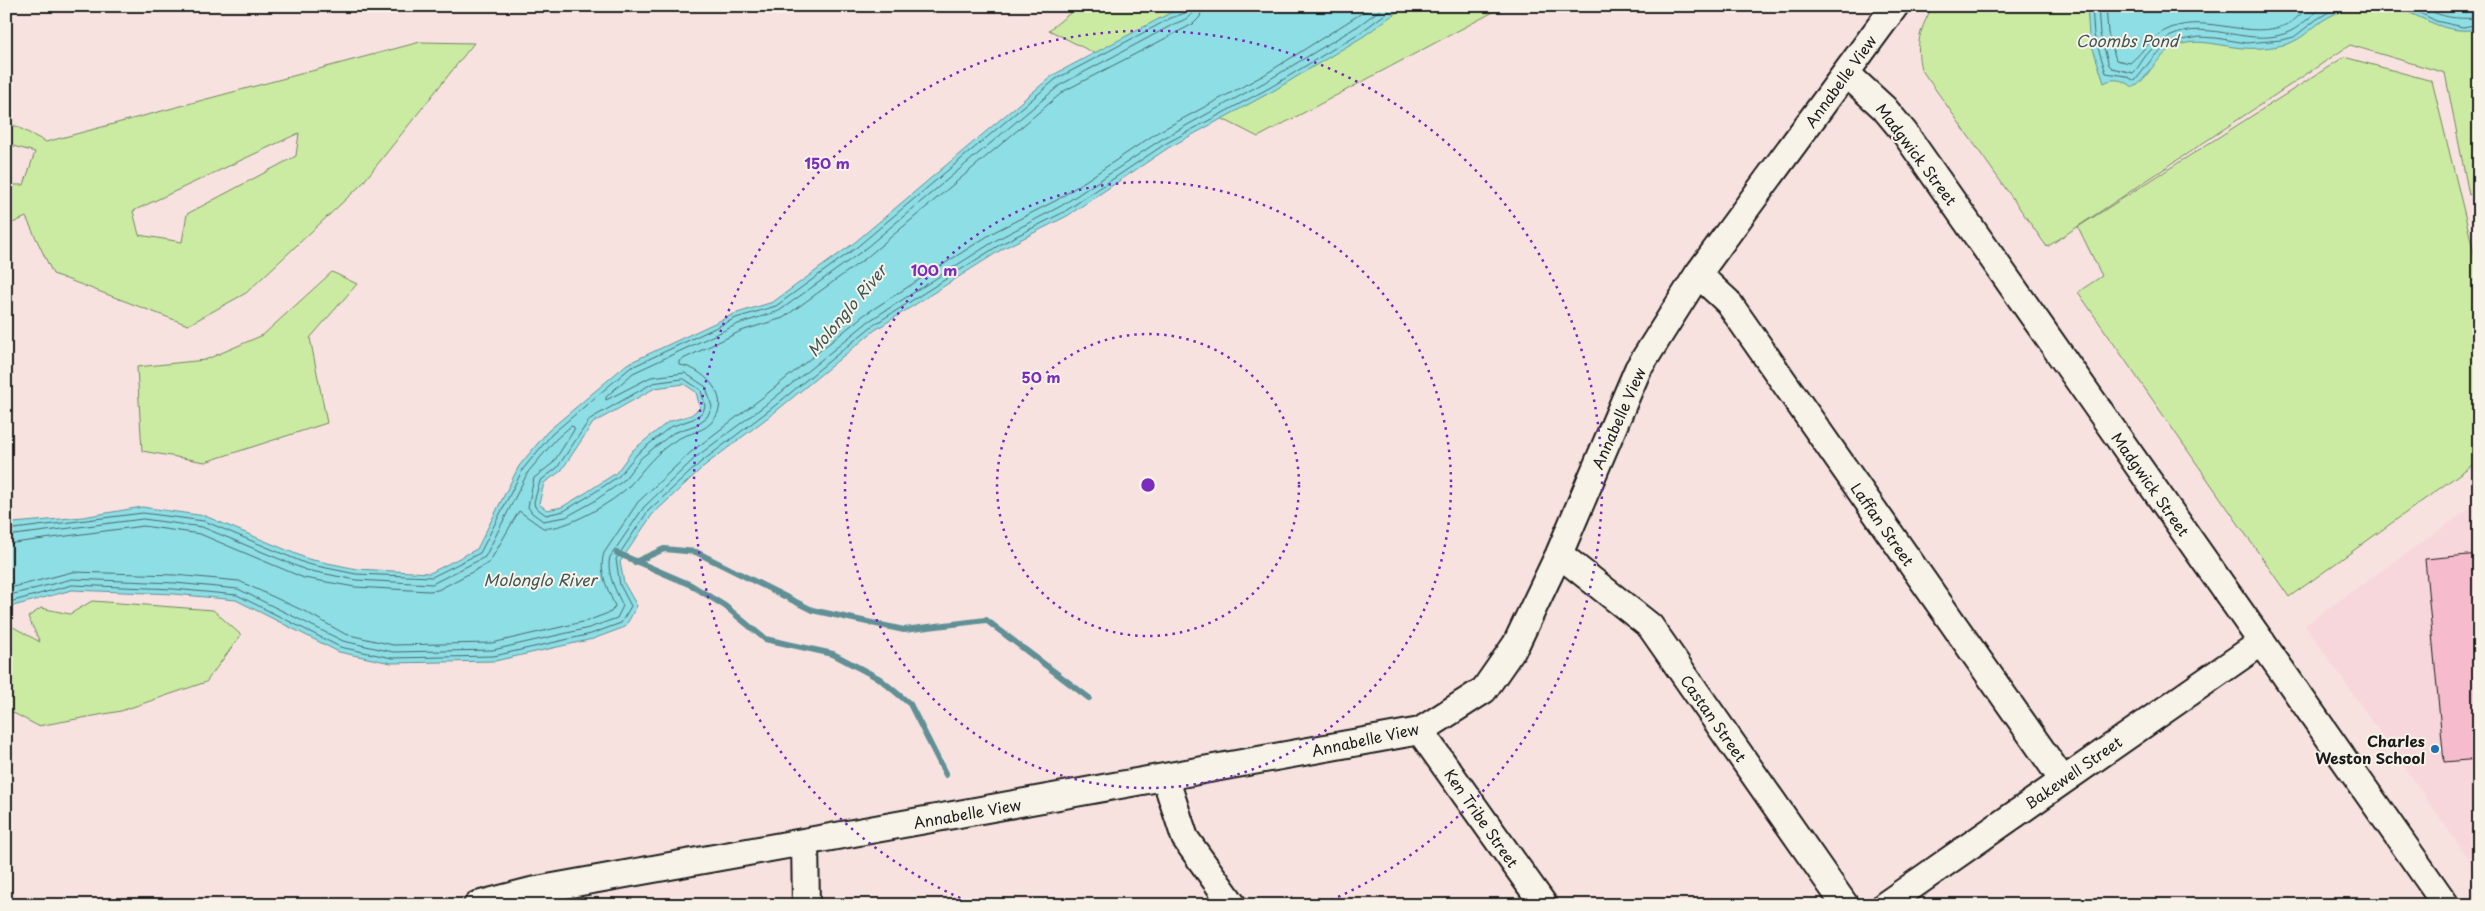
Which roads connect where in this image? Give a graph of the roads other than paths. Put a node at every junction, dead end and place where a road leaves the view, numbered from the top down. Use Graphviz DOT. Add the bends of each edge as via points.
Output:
graph roads {
  1 [pos="1895,6"];
  2 [pos="1846,73"];
  3 [pos="1698,274"];
  4 [pos="1559,554"];
  5 [pos="2262,642"];
  6 [pos="1420,731"];
  7 [pos="1165,777"];
  8 [pos="2062,779"];
  9 [pos="805,842"];
  10 [pos="531,898"];
  11 [pos="477,905"];
  12 [pos="806,905"];
  13 [pos="1233,905"];
  14 [pos="1544,905"];
  15 [pos="1845,905"];
  16 [pos="1885,905"];
  17 [pos="2446,905"];
  1 -- 2 [label="street, Annabelle View"];
  2 -- 3 [label="street, Annabelle View"];
  2 -- 5 [label="street, Madgwick Street" via="1884,108 1904,132"];
  3 -- 4 [label="street, Annabelle View" via="1638,369"];
  3 -- 8 [label="street, Laffan Street" via="1728,302"];
  4 -- 6 [label="street, Annabelle View" via="1516,644 1484,690"];
  4 -- 15 [label="street, Castan Street" via="1650,626"];
  5 -- 8 [label="street, Bakewell Street"];
  5 -- 17 [label="street, Madgwick Street"];
  6 -- 7 [label="street, Annabelle View"];
  6 -- 14 [label="street, Ken Tribe Street"];
  7 -- 9 [label="street, Annabelle View"];
  7 -- 13 [label="street" via="1185,838"];
  8 -- 16 [label="street, Bakewell Street"];
  9 -- 10 [label="street, Annabelle View"];
  9 -- 12 [label="street"];
  10 -- 11 [label="street, Annabelle View"];
}
